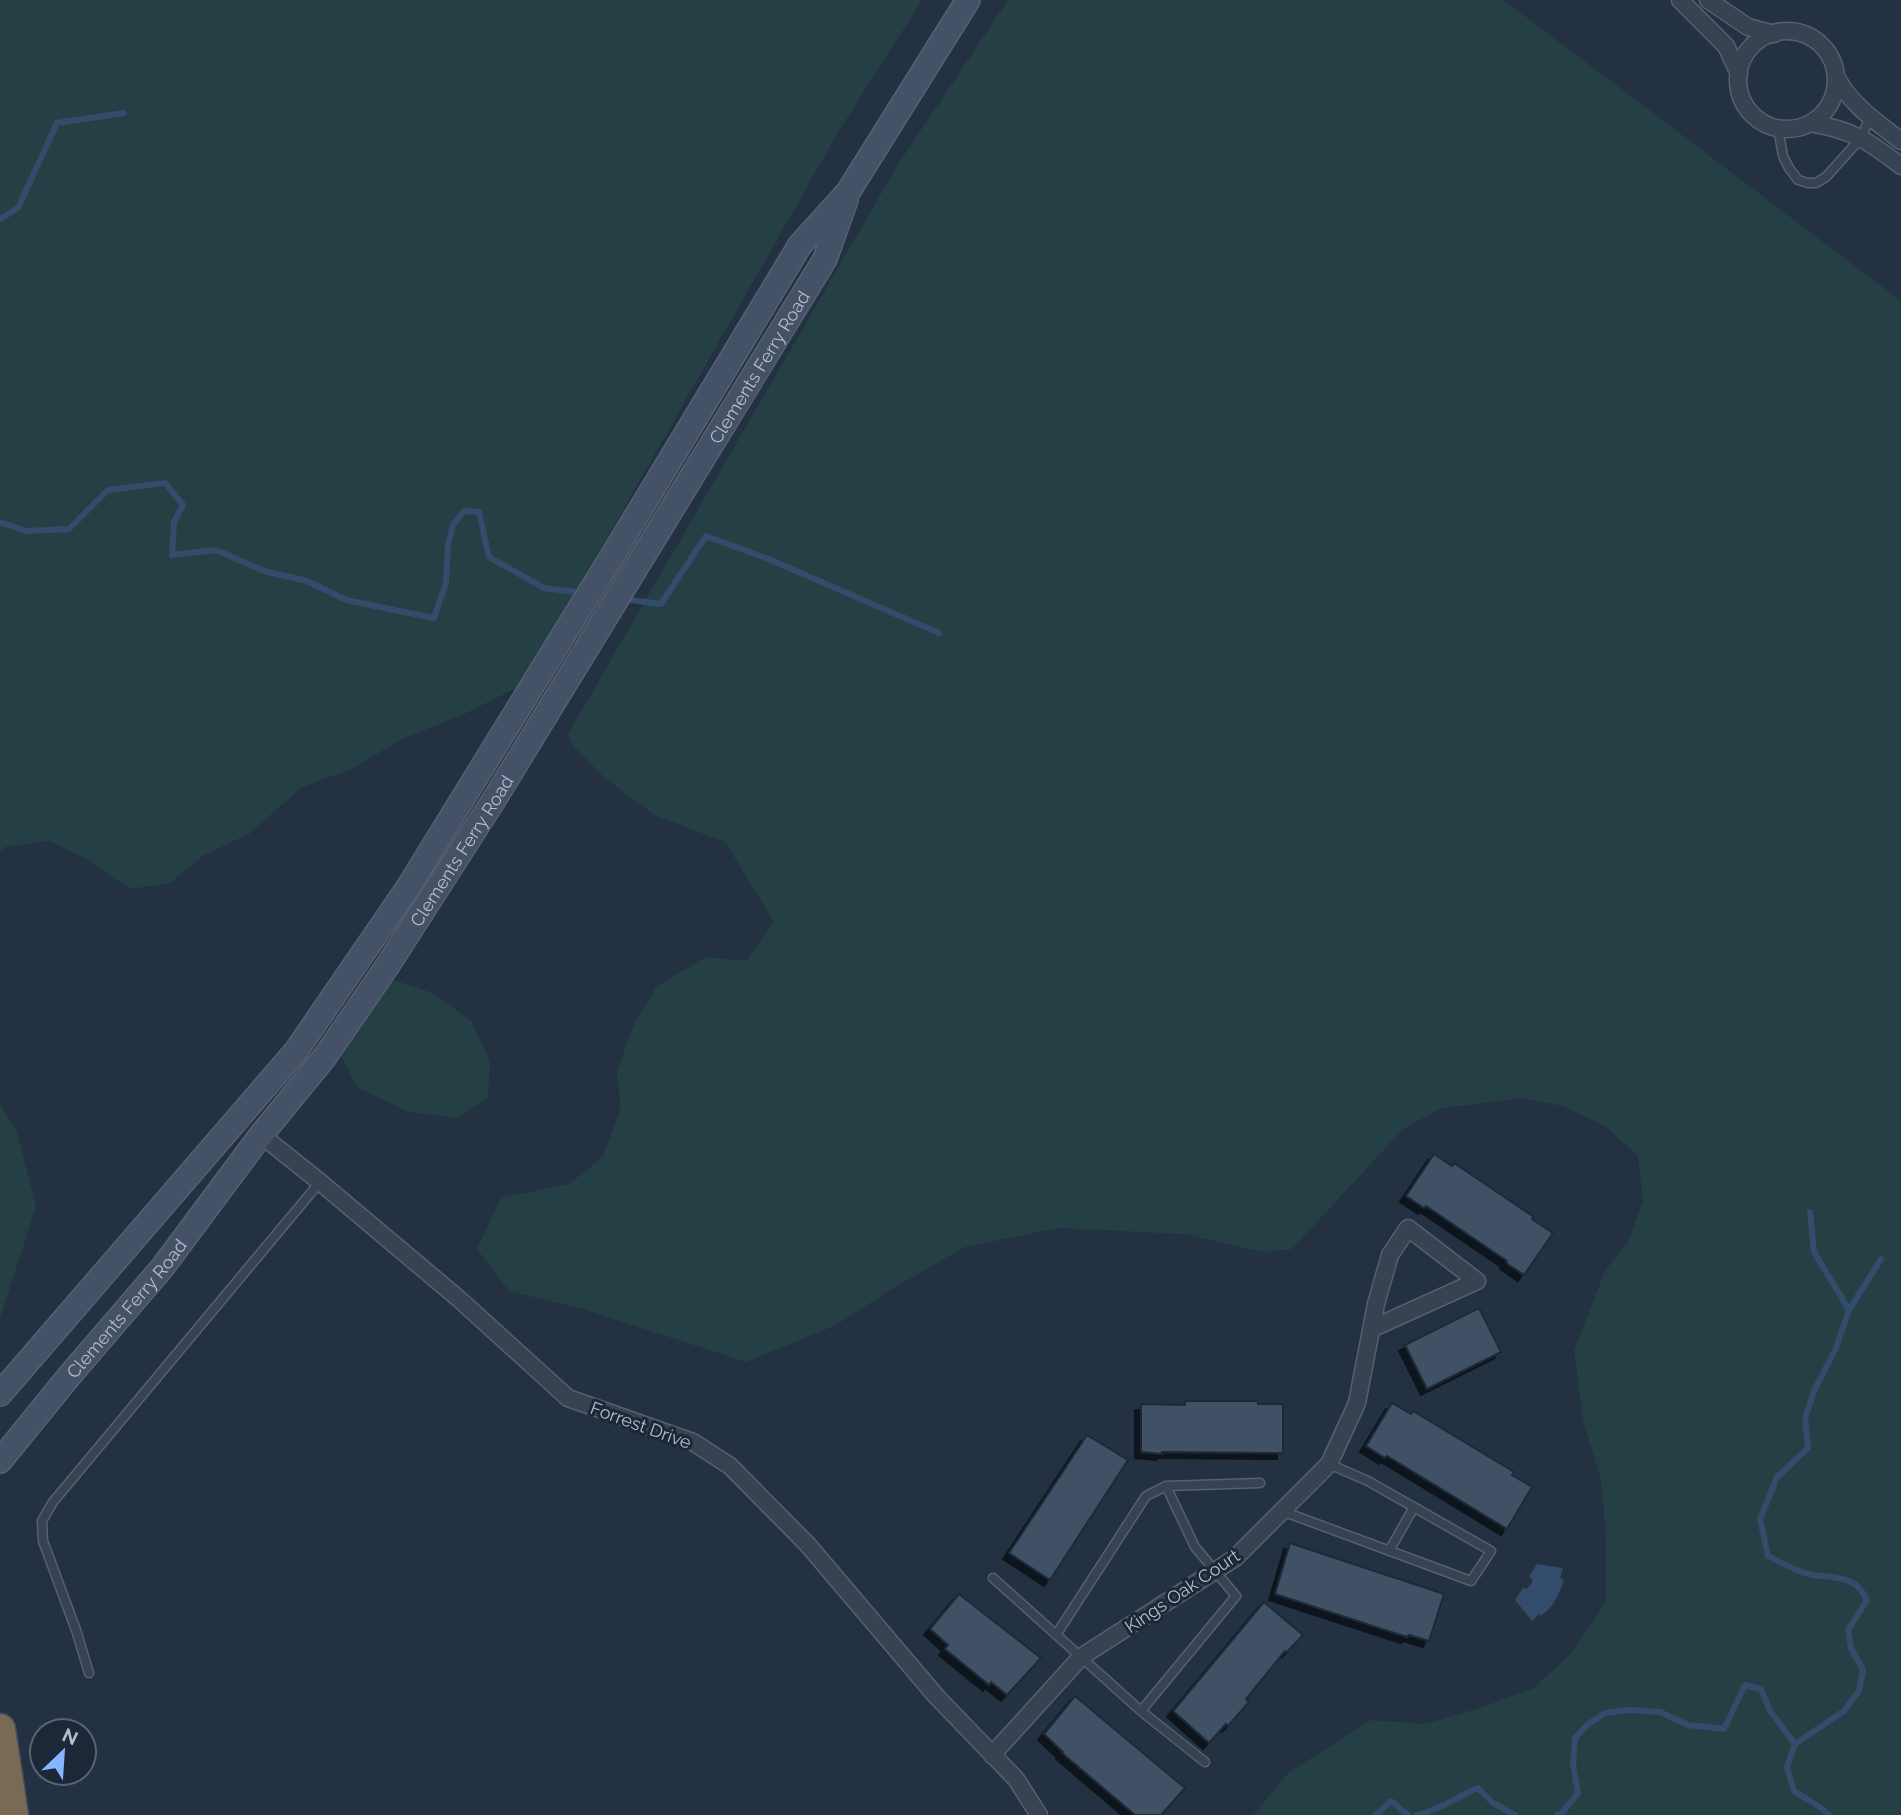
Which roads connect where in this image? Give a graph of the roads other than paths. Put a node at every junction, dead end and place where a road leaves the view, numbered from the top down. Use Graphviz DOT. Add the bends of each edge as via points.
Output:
graph roads {
  1 [pos="968,0"];
  2 [pos="1680,0"];
  3 [pos="1708,0"];
  4 [pos="1774,34"];
  5 [pos="1738,74"];
  6 [pos="1836,78"];
  7 [pos="1870,117"];
  8 [pos="1810,123"];
  9 [pos="1779,128"];
  10 [pos="1861,138"];
  11 [pos="1901,141"];
  12 [pos="1901,166"];
  13 [pos="848,192"];
  14 [pos="261,1135"];
  15 [pos="320,1182"];
  16 [pos="1371,1329"];
  17 [pos="0,1394"];
  18 [pos="0,1461"];
  19 [pos="1329,1464"];
  20 [pos="1260,1483"];
  21 [pos="1166,1486"];
  22 [pos="1414,1507"];
  23 [pos="1282,1511"];
  24 [pos="1389,1551"];
  25 [pos="1215,1571"];
  26 [pos="993,1578"];
  27 [pos="1056,1635"];
  28 [pos="1081,1657"];
  29 [pos="89,1673"];
  30 [pos="1141,1710"];
  31 [pos="0,1729"];
  32 [pos="992,1755"];
  33 [pos="1205,1762"];
  34 [pos="13,1815"];
  35 [pos="1039,1815"];
  1 -- 13 [label="main road, Clements Ferry Road"];
  2 -- 5 [label="street" via="1726,46"];
  3 -- 4 [label="street" via="1748,27"];
  4 -- 5 [label="street" via="1753,45"];
  4 -- 6 [label="street" via="1783,31 1813,38 1833,62"];
  5 -- 9 [label="street" via="1745,106 1756,118"];
  6 -- 7 [label="street"];
  6 -- 8 [label="street" via="1828,108"];
  7 -- 10 [label="lane"];
  7 -- 11 [label="street"];
  8 -- 9 [label="street"];
  8 -- 10 [label="street"];
  9 -- 10 [label="lane" via="1788,169 1808,183 1826,177"];
  10 -- 12 [label="street"];
  13 -- 14 [label="main road, Clements Ferry Road" via="825,259 492,803 324,1058"];
  13 -- 17 [label="main road, Clements Ferry Road" via="800,245 409,886 296,1051"];
  14 -- 15 [label="street, Forrest Drive"];
  14 -- 18 [label="main road, Clements Ferry Road" via="162,1268"];
  15 -- 29 [label="lane" via="53,1502 42,1521 43,1541"];
  15 -- 32 [label="street, Forrest Drive" via="568,1398 693,1443 730,1466 808,1545"];
  16 -- 16 [label="street, Kings Oak Court" via="1390,1255 1408,1228 1477,1281"];
  16 -- 19 [label="street, Kings Oak Court" via="1357,1403"];
  19 -- 22 [label="lane"];
  19 -- 23 [label="street, Kings Oak Court"];
  20 -- 21 [label="lane"];
  21 -- 25 [label="lane" via="1195,1547"];
  21 -- 27 [label="lane" via="1146,1496"];
  22 -- 24 [label="lane"];
  22 -- 24 [label="lane" via="1491,1551 1471,1581"];
  23 -- 24 [label="lane"];
  23 -- 25 [label="street, Kings Oak Court" via="1235,1558"];
  25 -- 28 [label="street, Kings Oak Court"];
  25 -- 30 [label="lane" via="1236,1596"];
  26 -- 27 [label="lane"];
  27 -- 28 [label="lane"];
  28 -- 30 [label="lane"];
  28 -- 32 [label="street, Kings Oak Court"];
  30 -- 33 [label="lane"];
  31 -- 34 [label="highway"];
  32 -- 35 [label="street, Forrest Drive" via="1016,1779"];
}
